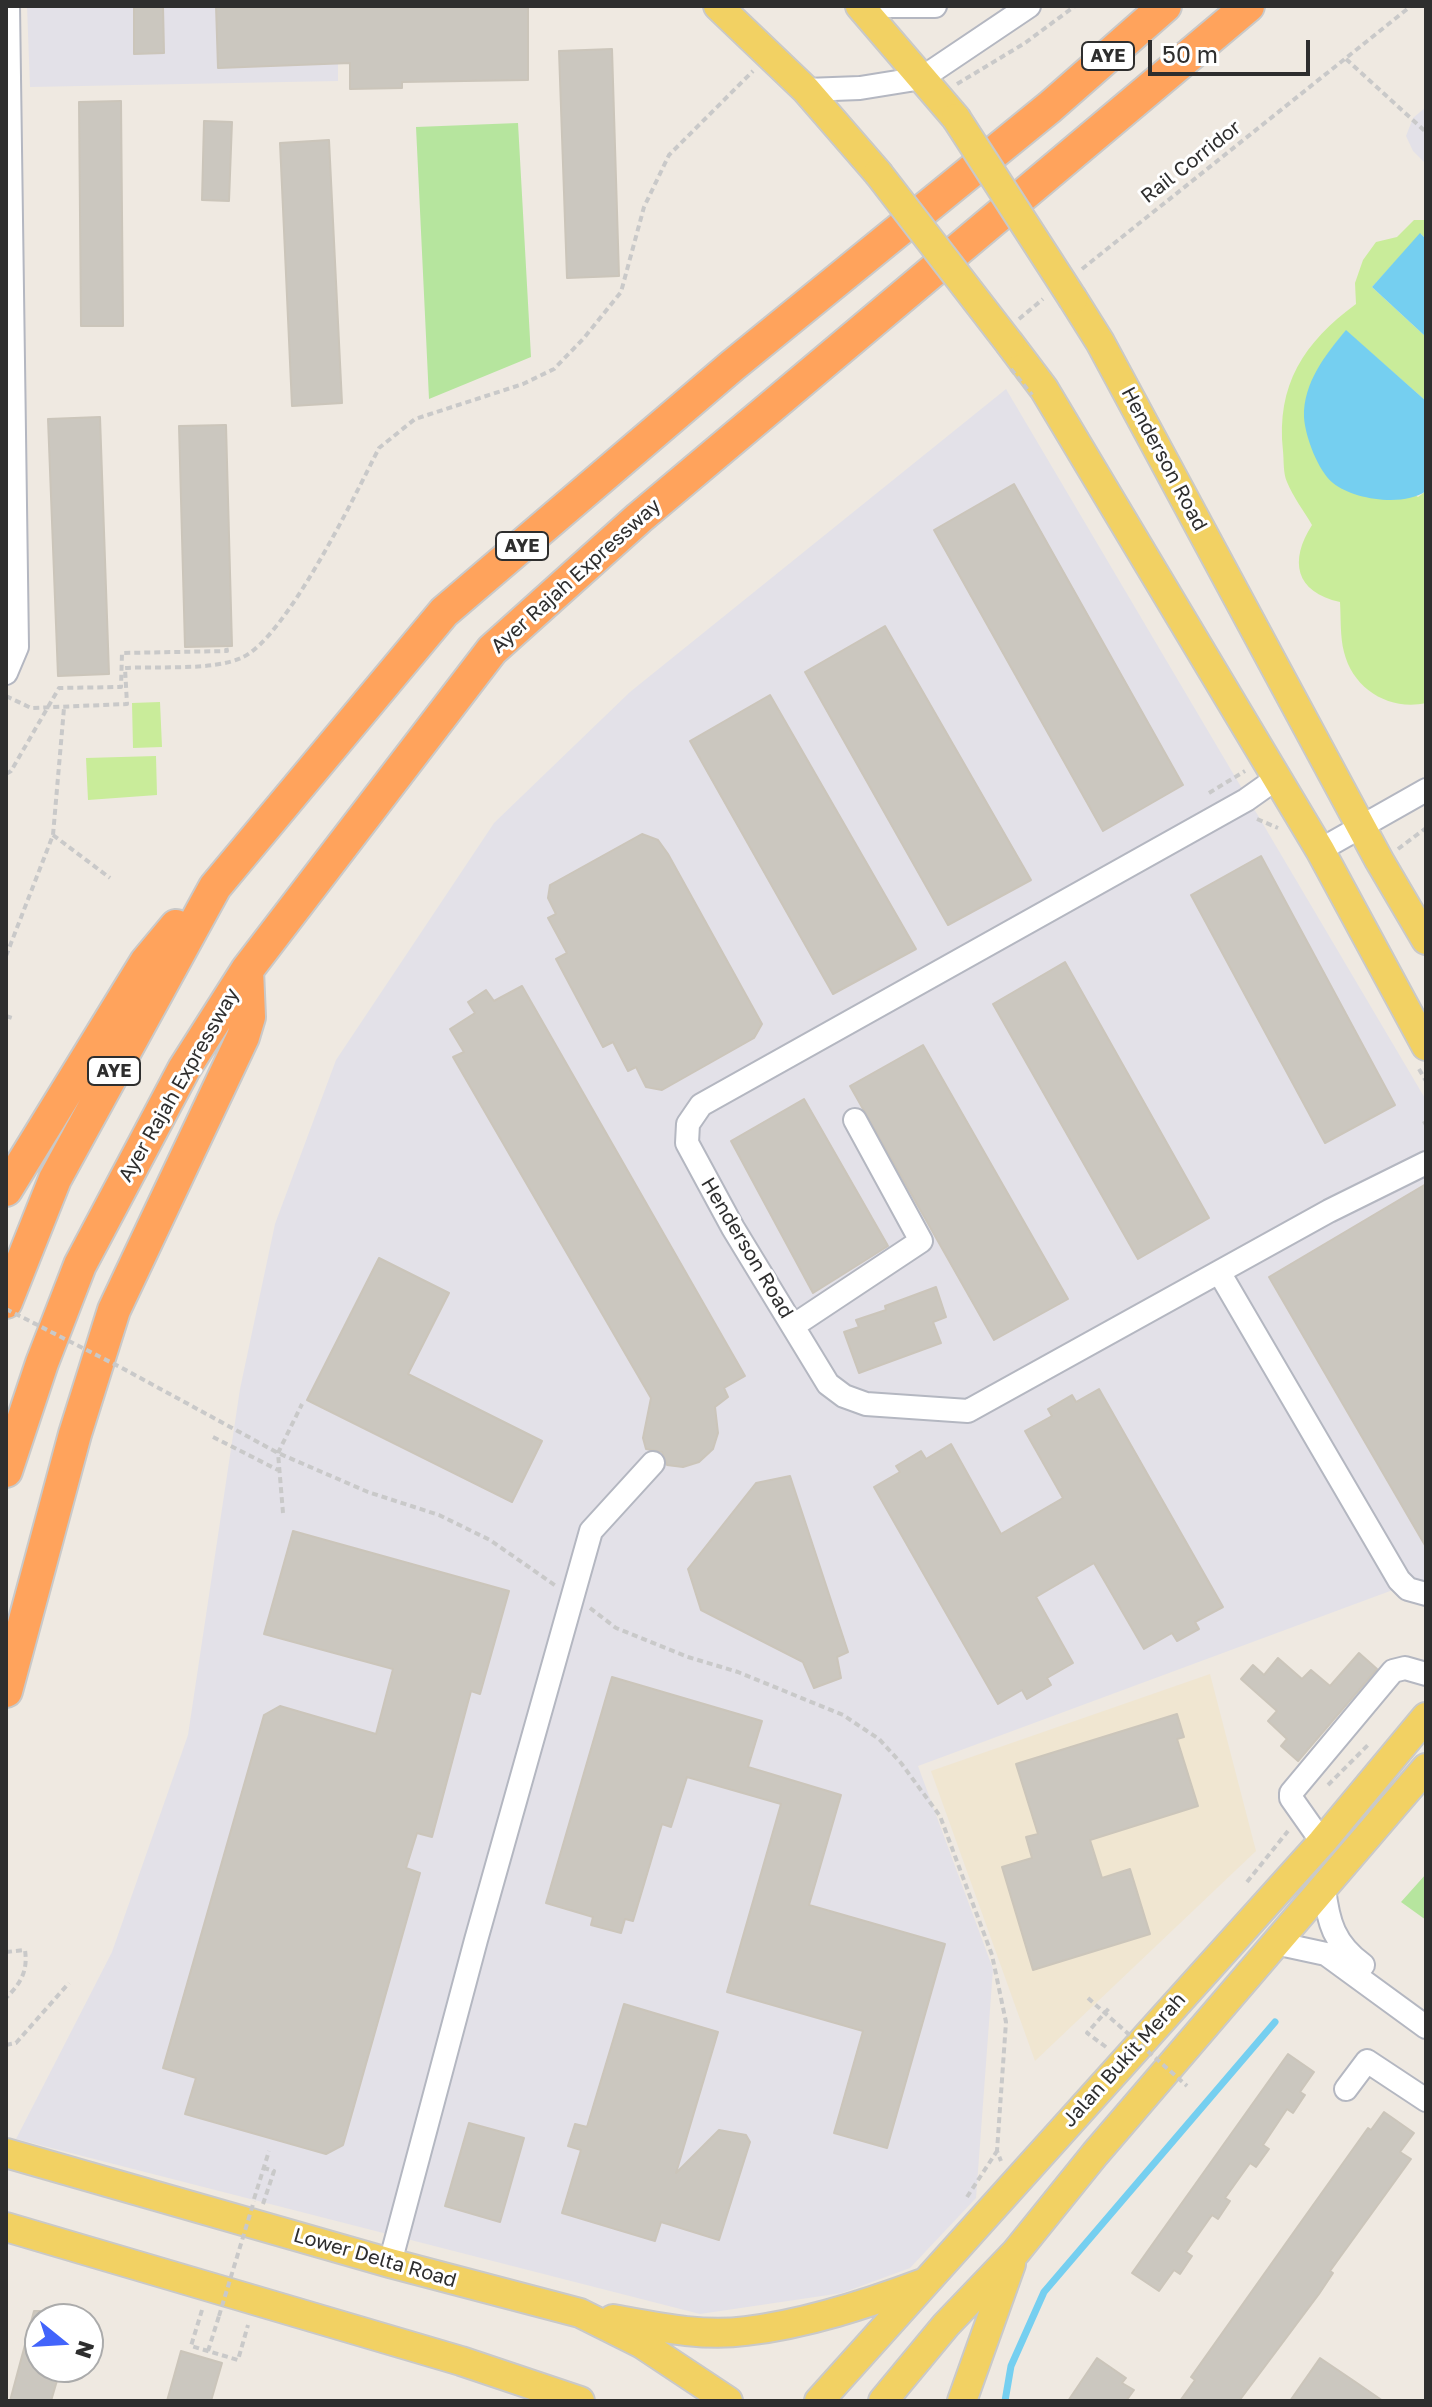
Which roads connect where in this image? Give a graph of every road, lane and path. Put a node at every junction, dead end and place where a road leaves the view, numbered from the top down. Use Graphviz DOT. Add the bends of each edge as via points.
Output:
graph roads {
  1 [pos="8,6"];
  2 [pos="718,6"];
  3 [pos="860,6"];
  4 [pos="889,6"];
  5 [pos="935,6"];
  6 [pos="1029,6"];
  7 [pos="1075,6"];
  8 [pos="1165,6"];
  9 [pos="1248,6"];
  10 [pos="1411,6"];
  11 [pos="1346,59"];
  12 [pos="759,66"];
  13 [pos="922,78"];
  14 [pos="806,90"];
  15 [pos="948,90"];
  16 [pos="1426,132"];
  17 [pos="1067,288"];
  18 [pos="1012,333"];
  19 [pos="226,646"];
  20 [pos="6,673"];
  21 [pos="6,696"];
  22 [pos="64,708"];
  23 [pos="6,774"];
  24 [pos="1277,778"];
  25 [pos="1426,790"];
  26 [pos="1363,828"];
  27 [pos="1426,828"];
  28 [pos="53,835"];
  29 [pos="1320,850"];
  30 [pos="1393,852"];
  31 [pos="110,878"];
  32 [pos="215,887"];
  33 [pos="1426,940"];
  34 [pos="6,956"];
  35 [pos="247,970"];
  36 [pos="6,1016"];
  37 [pos="15,1019"];
  38 [pos="1426,1046"];
  39 [pos="855,1120"];
  40 [pos="1426,1163"];
  41 [pos="6,1190"];
  42 [pos="1219,1272"];
  43 [pos="6,1302"];
  44 [pos="6,1309"];
  45 [pos="793,1326"];
  46 [pos="302,1404"];
  47 [pos="213,1437"];
  48 [pos="278,1453"];
  49 [pos="653,1463"];
  50 [pos="279,1470"];
  51 [pos="6,1471"];
  52 [pos="283,1513"];
  53 [pos="1426,1594"];
  54 [pos="571,1597"];
  55 [pos="1426,1674"];
  56 [pos="6,1691"];
  57 [pos="1426,1717"];
  58 [pos="1374,1738"];
  59 [pos="1426,1768"];
  60 [pos="1302,1813"];
  61 [pos="1322,1842"];
  62 [pos="1247,1882"];
  63 [pos="1324,1888"];
  64 [pos="1275,1943"];
  65 [pos="6,1952"];
  66 [pos="69,1983"];
  67 [pos="6,1998"];
  68 [pos="1088,1998"];
  69 [pos="1110,2007"];
  70 [pos="1426,2013"];
  71 [pos="1426,2027"];
  72 [pos="6,2045"];
  73 [pos="1123,2061"];
  74 [pos="1187,2086"];
  75 [pos="1346,2089"];
  76 [pos="1426,2100"];
  77 [pos="269,2151"];
  78 [pos="18,2156"];
  79 [pos="264,2168"];
  80 [pos="1010,2188"];
  81 [pos="260,2212"];
  82 [pos="6,2227"];
  83 [pos="1016,2252"];
  84 [pos="390,2263"];
  85 [pos="927,2281"];
  86 [pos="203,2304"];
  87 [pos="580,2313"];
  88 [pos="250,2319"];
  89 [pos="208,2351"];
  90 [pos="567,2398"];
  91 [pos="728,2401"];
  92 [pos="819,2401"];
  93 [pos="883,2401"];
  94 [pos="962,2401"];
  1 -- 20 [label="street" via="17,647"];
  2 -- 14 [label="main road"];
  3 -- 13 [label="main road, Henderson Road"];
  4 -- 5 [label="street"];
  6 -- 13 [label="street"];
  7 -- 15 [label="path"];
  8 -- 32 [label="highway, AYE" via="444,612"];
  9 -- 35 [label="highway, Ayer Rajah Expressway / AYE" via="639,518 492,650"];
  10 -- 11 [label="path, Rail Corridor"];
  11 -- 16 [label="path"];
  11 -- 17 [label="path, Rail Corridor"];
  12 -- 22 [label="path" via="669,155 644,207 621,292 605,314 554,369 415,419 395,432 379,448 284,618 261,646 229,662 125,668 127,704"];
  13 -- 14 [label="street"];
  13 -- 17 [label="main road, Henderson Road, bridge" via="956,118"];
  14 -- 18 [label="main road, bridge"];
  17 -- 18 [label="path, Rail Corridor"];
  17 -- 26 [label="main road, Henderson Road"];
  18 -- 24 [label="main road"];
  19 -- 23 [label="path" via="227,651 122,653 121,687 59,688"];
  21 -- 22 [label="path" via="31,708"];
  22 -- 28 [label="path"];
  24 -- 29 [label="main road"];
  24 -- 45 [label="street, Henderson Road" via="701,1105 688,1124 687,1143"];
  25 -- 26 [label="street"];
  26 -- 29 [label="street"];
  26 -- 33 [label="main road, Henderson Road"];
  27 -- 30 [label="path"];
  28 -- 31 [label="path"];
  28 -- 34 [label="path"];
  29 -- 38 [label="main road"];
  32 -- 41 [label="highway" via="146,962"];
  32 -- 43 [label="highway, AYE" via="55,1179"];
  35 -- 51 [label="highway, Ayer Rajah Expressway / AYE" via="184,1069 80,1265"];
  35 -- 56 [label="highway" via="249,1017 243,1037 114,1310"];
  36 -- 37 [label="path"];
  39 -- 45 [label="street" via="921,1241"];
  40 -- 42 [label="street, Henderson Road"];
  42 -- 45 [label="street, Henderson Road" via="968,1411 866,1404 844,1396 828,1384"];
  42 -- 53 [label="street" via="1399,1580"];
  44 -- 48 [label="path, bridge"];
  46 -- 48 [label="path"];
  47 -- 50 [label="path"];
  48 -- 50 [label="path"];
  48 -- 54 [label="path" via="490,1540"];
  49 -- 54 [label="street" via="591,1531"];
  50 -- 52 [label="path"];
  54 -- 80 [label="path" via="616,1628 843,1715 879,1739 901,1763 940,1816 992,1955 1006,2022 997,2151"];
  54 -- 84 [label="street"];
  55 -- 60 [label="street" via="1405,1668 1393,1671 1291,1793"];
  57 -- 61 [label="main road, Jalan Bukit Merah"];
  58 -- 60 [label="path"];
  59 -- 63 [label="main road, Jalan Bukit Merah"];
  60 -- 61 [label="street"];
  60 -- 62 [label="path"];
  61 -- 73 [label="main road, Jalan Bukit Merah"];
  63 -- 64 [label="main road, Jalan Bukit Merah"];
  63 -- 70 [label="street" via="1336,1940"];
  64 -- 71 [label="street" via="1326,1954"];
  64 -- 83 [label="main road, Jalan Bukit Merah"];
  65 -- 67 [label="path" via="25,1950 27,1964 19,1985"];
  66 -- 72 [label="path" via="16,2043"];
  68 -- 74 [label="path, bridge"];
  69 -- 73 [label="path" via="1087,2033"];
  73 -- 80 [label="main road, Jalan Bukit Merah"];
  75 -- 76 [label="street" via="1367,2061"];
  77 -- 79 [label="path"];
  78 -- 84 [label="main road, Lower Delta Road"];
  79 -- 81 [label="path" via="274,2171"];
  79 -- 89 [label="path, bridge"];
  80 -- 85 [label="main road, Jalan Bukit Merah"];
  82 -- 90 [label="main road"];
  83 -- 93 [label="main road, Jalan Bukit Merah"];
  83 -- 94 [label="main road"];
  84 -- 87 [label="main road, Lower Delta Road"];
  85 -- 87 [label="main road" via="865,2305 746,2331 684,2331"];
  85 -- 92 [label="main road, Jalan Bukit Merah"];
  86 -- 89 [label="path" via="191,2346"];
  87 -- 91 [label="main road, Lower Delta Road" via="642,2344"];
  88 -- 89 [label="path" via="238,2360"];
}
